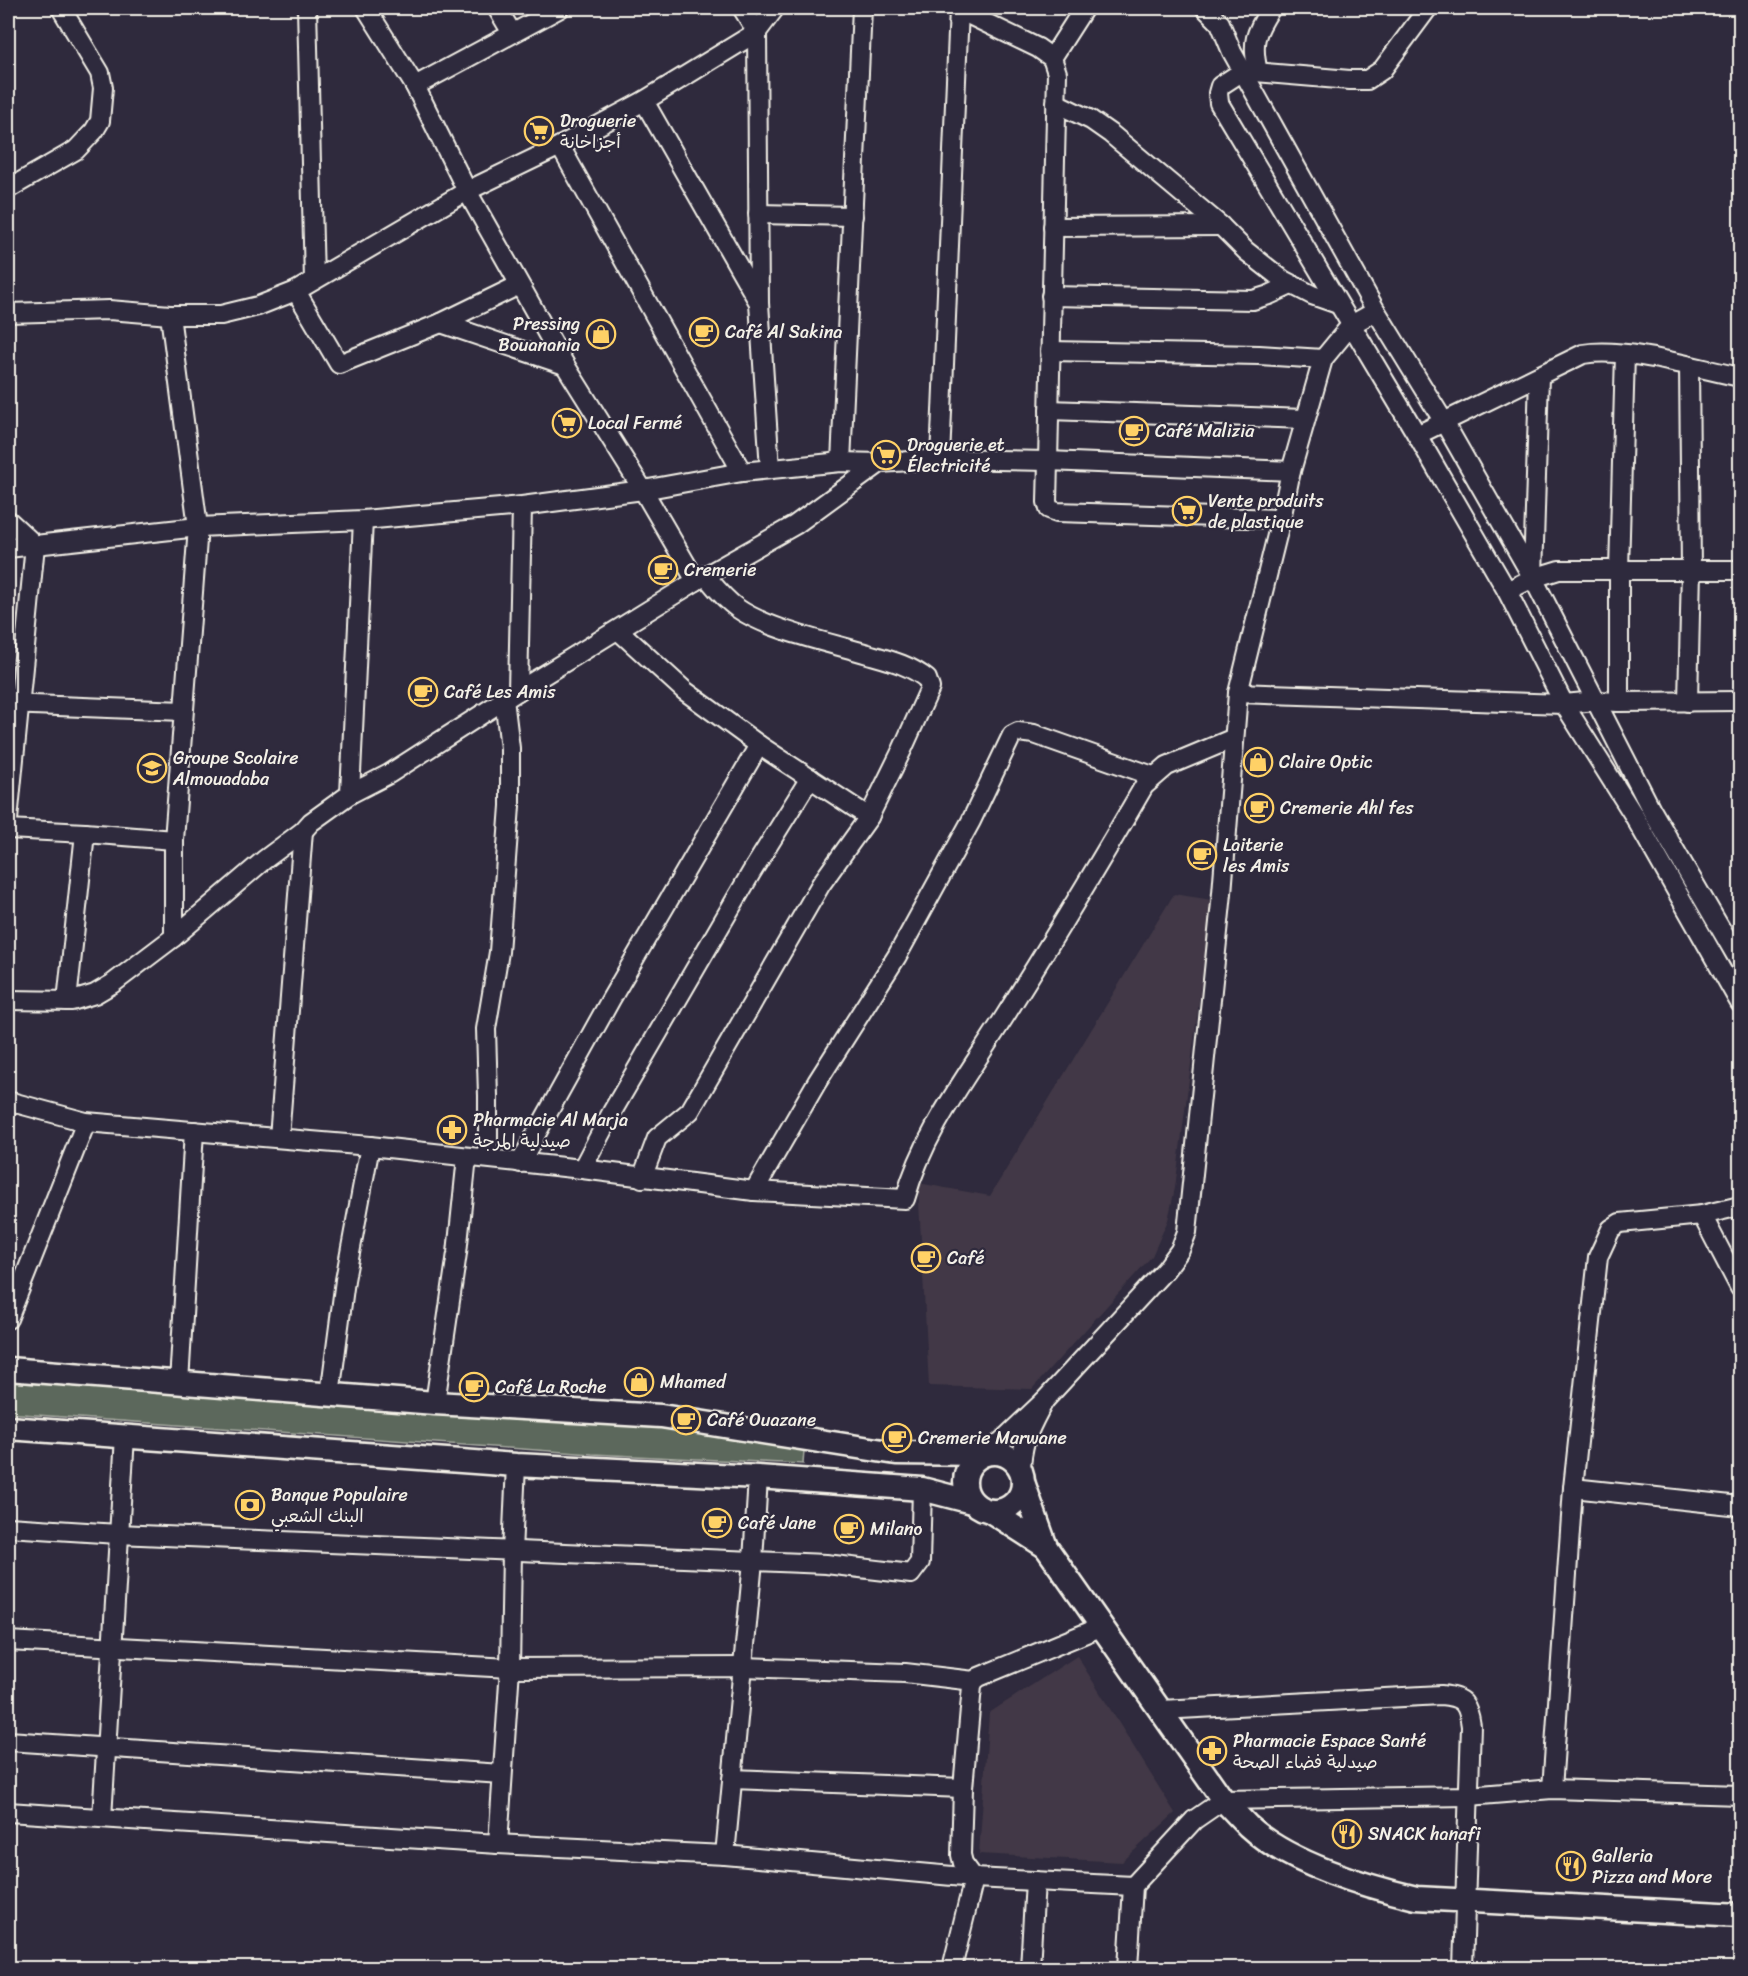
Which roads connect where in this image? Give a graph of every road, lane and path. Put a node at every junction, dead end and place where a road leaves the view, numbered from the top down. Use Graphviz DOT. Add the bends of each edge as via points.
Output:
graph roads {
  1 [pos="60,8"];
  2 [pos="307,8"];
  3 [pos="366,8"];
  4 [pos="497,8"];
  5 [pos="560,8"];
  6 [pos="742,8"];
  7 [pos="775,8"];
  8 [pos="862,8"];
  9 [pos="957,8"];
  10 [pos="1084,8"];
  11 [pos="1205,8"];
  12 [pos="1271,8"];
  13 [pos="1428,8"];
  14 [pos="757,32"];
  15 [pos="512,33"];
  16 [pos="1052,58"];
  17 [pos="1250,71"];
  18 [pos="415,86"];
  19 [pos="644,101"];
  20 [pos="1056,103"];
  21 [pos="560,146"];
  22 [pos="8,189"];
  23 [pos="466,190"];
  24 [pos="758,214"];
  25 [pos="853,216"];
  26 [pos="1221,226"];
  27 [pos="1053,227"];
  28 [pos="314,280"];
  29 [pos="519,285"];
  30 [pos="1291,285"];
  31 [pos="296,291"];
  32 [pos="1052,296"];
  33 [pos="759,303"];
  34 [pos="1338,304"];
  35 [pos="1376,312"];
  36 [pos="8,314"];
  37 [pos="170,315"];
  38 [pos="441,323"];
  39 [pos="1351,325"];
  40 [pos="1050,351"];
  41 [pos="1625,354"];
  42 [pos="1323,359"];
  43 [pos="564,364"];
  44 [pos="1689,366"];
  45 [pos="1539,376"];
  46 [pos="1740,377"];
  47 [pos="1049,410"];
  48 [pos="1305,419"];
  49 [pos="1444,422"];
  50 [pos="1417,435"];
  51 [pos="940,459"];
  52 [pos="1048,461"];
  53 [pos="841,462"];
  54 [pos="880,463"];
  55 [pos="770,469"];
  56 [pos="1291,471"];
  57 [pos="742,472"];
  58 [pos="643,490"];
  59 [pos="522,506"];
  60 [pos="1281,519"];
  61 [pos="8,520"];
  62 [pos="363,520"];
  63 [pos="198,527"];
  64 [pos="35,545"];
  65 [pos="8,548"];
  66 [pos="1691,569"];
  67 [pos="1619,570"];
  68 [pos="1740,570"];
  69 [pos="700,578"];
  70 [pos="1533,578"];
  71 [pos="1507,591"];
  72 [pos="618,630"];
  73 [pos="1238,693"];
  74 [pos="511,695"];
  75 [pos="1596,701"];
  76 [pos="1740,701"];
  77 [pos="1619,702"];
  78 [pos="1688,702"];
  79 [pos="1564,704"];
  80 [pos="13,705"];
  81 [pos="183,711"];
  82 [pos="1234,738"];
  83 [pos="759,745"];
  84 [pos="1154,776"];
  85 [pos="810,778"];
  86 [pos="350,794"];
  87 [pos="869,816"];
  88 [pos="8,820"];
  89 [pos="8,829"];
  90 [pos="303,831"];
  91 [pos="85,833"];
  92 [pos="174,840"];
  93 [pos="174,937"];
  94 [pos="1740,962"];
  95 [pos="8,1000"];
  96 [pos="67,1001"];
  97 [pos="1740,1003"];
  98 [pos="8,1101"];
  99 [pos="86,1122"];
  100 [pos="194,1131"];
  101 [pos="279,1138"];
  102 [pos="370,1146"];
  103 [pos="467,1157"];
  104 [pos="488,1158"];
  105 [pos="520,1163"];
  106 [pos="582,1168"];
  107 [pos="642,1178"];
  108 [pos="754,1191"];
  109 [pos="1740,1206"];
  110 [pos="1702,1215"];
  111 [pos="1740,1288"];
  112 [pos="8,1319"];
  113 [pos="8,1369"];
  114 [pos="179,1383"];
  115 [pos="330,1395"];
  116 [pos="1044,1401"];
  117 [pos="435,1403"];
  118 [pos="8,1428"];
  119 [pos="125,1436"];
  120 [pos="987,1454"];
  121 [pos="516,1466"];
  122 [pos="758,1477"];
  123 [pos="1022,1477"];
  124 [pos="1573,1488"];
  125 [pos="922,1490"];
  126 [pos="981,1506"];
  127 [pos="1740,1506"];
  128 [pos="8,1527"];
  129 [pos="118,1534"];
  130 [pos="1046,1547"];
  131 [pos="512,1552"];
  132 [pos="753,1561"];
  133 [pos="1103,1626"];
  134 [pos="8,1641"];
  135 [pos="112,1647"];
  136 [pos="743,1667"];
  137 [pos="510,1668"];
  138 [pos="974,1681"];
  139 [pos="1161,1710"];
  140 [pos="8,1741"];
  141 [pos="108,1747"];
  142 [pos="502,1774"];
  143 [pos="732,1779"];
  144 [pos="963,1788"];
  145 [pos="1552,1789"];
  146 [pos="1740,1795"];
  147 [pos="1469,1796"];
  148 [pos="1223,1800"];
  149 [pos="8,1812"];
  150 [pos="102,1818"];
  151 [pos="498,1844"];
  152 [pos="725,1855"];
  153 [pos="974,1878"];
  154 [pos="1035,1881"];
  155 [pos="1133,1886"];
  156 [pos="1465,1902"];
  157 [pos="1740,1915"];
  158 [pos="952,1968"];
  159 [pos="1030,1968"];
  160 [pos="1128,1968"];
  161 [pos="1463,1968"];
  1 -- 22 [label="street" via="100,73 100,122 76,150"];
  2 -- 28 [label="street"];
  3 -- 18 [label="street"];
  4 -- 15 [label="street"];
  5 -- 15 [label="street"];
  6 -- 14 [label="street"];
  7 -- 14 [label="street"];
  8 -- 25 [label="street"];
  9 -- 16 [label="street"];
  9 -- 51 [label="street"];
  10 -- 16 [label="street"];
  11 -- 17 [label="street" via="1220,23"];
  12 -- 17 [label="street" via="1259,27"];
  13 -- 17 [label="street" via="1382,70 1366,80"];
  14 -- 19 [label="street"];
  14 -- 24 [label="street"];
  15 -- 18 [label="street"];
  16 -- 20 [label="street" via="1058,74"];
  17 -- 34 [label="street" via="1220,86 1218,103"];
  17 -- 35 [label="street"];
  18 -- 23 [label="street"];
  19 -- 21 [label="street"];
  19 -- 33 [label="street"];
  20 -- 26 [label="street" via="1112,134"];
  20 -- 27 [label="street"];
  21 -- 23 [label="street"];
  21 -- 57 [label="street"];
  23 -- 28 [label="street"];
  23 -- 29 [label="street"];
  24 -- 25 [label="street"];
  24 -- 33 [label="street"];
  25 -- 53 [label="street"];
  26 -- 27 [label="street"];
  26 -- 30 [label="street" via="1246,251"];
  27 -- 32 [label="street"];
  28 -- 31 [label="street"];
  29 -- 38 [label="street"];
  29 -- 43 [label="street"];
  30 -- 32 [label="street" via="1253,300"];
  30 -- 34 [label="street"];
  31 -- 37 [label="street" via="221,315"];
  31 -- 38 [label="street" via="339,364"];
  32 -- 40 [label="street"];
  33 -- 55 [label="street"];
  34 -- 39 [label="street"];
  35 -- 39 [label="street"];
  35 -- 49 [label="street"];
  36 -- 37 [label="street" via="109,310"];
  37 -- 63 [label="street"];
  38 -- 43 [label="street"];
  39 -- 42 [label="street"];
  39 -- 50 [label="street"];
  40 -- 42 [label="street"];
  40 -- 47 [label="street"];
  41 -- 44 [label="street"];
  41 -- 45 [label="street" via="1583,354"];
  41 -- 67 [label="street"];
  42 -- 48 [label="street"];
  43 -- 58 [label="street"];
  44 -- 46 [label="street"];
  44 -- 66 [label="street"];
  45 -- 49 [label="street"];
  45 -- 70 [label="street"];
  47 -- 48 [label="street"];
  47 -- 52 [label="street"];
  48 -- 56 [label="street"];
  49 -- 50 [label="street"];
  49 -- 70 [label="street"];
  50 -- 71 [label="street"];
  51 -- 52 [label="street"];
  51 -- 54 [label="street"];
  52 -- 56 [label="street"];
  52 -- 60 [label="street" via="1047,502 1049,509 1057,512"];
  53 -- 54 [label="street"];
  53 -- 55 [label="street"];
  54 -- 69 [label="street" via="795,525"];
  55 -- 57 [label="street"];
  56 -- 60 [label="street"];
  57 -- 58 [label="street"];
  58 -- 59 [label="street"];
  58 -- 69 [label="street"];
  59 -- 62 [label="street"];
  59 -- 74 [label="street"];
  60 -- 73 [label="street"];
  61 -- 64 [label="street"];
  62 -- 63 [label="street"];
  62 -- 86 [label="street"];
  63 -- 64 [label="street"];
  63 -- 81 [label="street"];
  64 -- 65 [label="street"];
  64 -- 80 [label="street"];
  66 -- 67 [label="street"];
  66 -- 68 [label="street"];
  66 -- 78 [label="street"];
  67 -- 70 [label="street" via="1559,570"];
  67 -- 77 [label="street"];
  69 -- 72 [label="street"];
  69 -- 87 [label="street" via="739,610 758,619 903,664 927,679 930,688"];
  70 -- 71 [label="street"];
  70 -- 75 [label="street"];
  71 -- 79 [label="street"];
  72 -- 74 [label="street"];
  72 -- 83 [label="street" via="685,691"];
  73 -- 79 [label="street"];
  73 -- 82 [label="street"];
  74 -- 86 [label="street" via="389,774"];
  74 -- 104 [label="street" via="510,807 499,952 486,1029"];
  75 -- 77 [label="street"];
  75 -- 79 [label="street"];
  75 -- 94 [label="street" via="1651,809"];
  76 -- 78 [label="street"];
  77 -- 78 [label="street"];
  79 -- 97 [label="street" via="1633,814"];
  80 -- 81 [label="street"];
  80 -- 88 [label="street"];
  81 -- 92 [label="street"];
  82 -- 84 [label="street" via="1167,766"];
  82 -- 116 [label="street" via="1187,1232 1166,1269"];
  83 -- 85 [label="street"];
  83 -- 105 [label="street"];
  84 -- 108 [label="street" via="1144,786 964,1077 921,1153 905,1199"];
  84 -- 108 [label="street" via="1034,734 1012,735 971,821 897,956"];
  85 -- 87 [label="street"];
  85 -- 106 [label="street"];
  86 -- 90 [label="street"];
  87 -- 107 [label="street" via="821,884 690,1111 657,1138"];
  89 -- 91 [label="street"];
  90 -- 93 [label="street"];
  90 -- 101 [label="street"];
  91 -- 92 [label="street"];
  91 -- 96 [label="street"];
  92 -- 93 [label="street"];
  93 -- 96 [label="street" via="112,984 95,994"];
  95 -- 96 [label="street"];
  98 -- 99 [label="street"];
  99 -- 100 [label="street"];
  99 -- 112 [label="street"];
  100 -- 101 [label="street"];
  100 -- 114 [label="street"];
  101 -- 102 [label="street"];
  102 -- 103 [label="street"];
  102 -- 115 [label="street" via="345,1280"];
  103 -- 104 [label="street"];
  103 -- 117 [label="street"];
  104 -- 105 [label="street"];
  105 -- 106 [label="street"];
  106 -- 107 [label="street"];
  107 -- 108 [label="street"];
  109 -- 110 [label="street"];
  110 -- 111 [label="street"];
  110 -- 124 [label="street" via="1620,1223 1611,1229 1604,1242 1598,1257"];
  113 -- 114 [label="street"];
  114 -- 115 [label="street"];
  115 -- 117 [label="street"];
  116 -- 120 [label="street"];
  116 -- 123 [label="street" via="1024,1440"];
  117 -- 120 [label="street" via="661,1416 896,1453"];
  118 -- 119 [label="street"];
  119 -- 121 [label="street"];
  119 -- 129 [label="street"];
  120 -- 123 [label="street" via="1011,1458"];
  120 -- 126 [label="street" via="969,1466 966,1474 967,1494"];
  121 -- 122 [label="street"];
  121 -- 131 [label="street"];
  122 -- 125 [label="street"];
  122 -- 132 [label="street"];
  123 -- 126 [label="street" via="1021,1491 1009,1506 1000,1510"];
  123 -- 130 [label="street"];
  124 -- 127 [label="street"];
  124 -- 145 [label="street"];
  125 -- 126 [label="street"];
  125 -- 132 [label="street" via="920,1562 910,1574 826,1564"];
  126 -- 130 [label="street"];
  128 -- 129 [label="street"];
  129 -- 131 [label="street"];
  129 -- 135 [label="street"];
  130 -- 133 [label="street"];
  131 -- 132 [label="street"];
  131 -- 137 [label="street"];
  132 -- 136 [label="street"];
  133 -- 138 [label="street"];
  133 -- 139 [label="street"];
  134 -- 135 [label="street"];
  135 -- 137 [label="street"];
  135 -- 141 [label="street"];
  136 -- 137 [label="street"];
  136 -- 138 [label="street" via="905,1673"];
  136 -- 143 [label="street"];
  137 -- 142 [label="street"];
  138 -- 144 [label="street"];
  139 -- 147 [label="street" via="1451,1696 1461,1700 1468,1710 1471,1726"];
  139 -- 148 [label="street"];
  140 -- 141 [label="street"];
  141 -- 142 [label="street"];
  141 -- 150 [label="street"];
  142 -- 151 [label="street"];
  143 -- 144 [label="street"];
  143 -- 152 [label="street"];
  144 -- 153 [label="street" via="961,1855"];
  145 -- 146 [label="street"];
  145 -- 147 [label="street"];
  147 -- 148 [label="street"];
  147 -- 156 [label="street"];
  148 -- 155 [label="street" via="1194,1820"];
  148 -- 156 [label="street" via="1279,1848 1338,1875 1416,1898"];
  149 -- 150 [label="street"];
  150 -- 151 [label="street"];
  151 -- 152 [label="street"];
  152 -- 153 [label="street"];
  153 -- 154 [label="street"];
  153 -- 158 [label="street"];
  154 -- 155 [label="street"];
  154 -- 159 [label="street"];
  155 -- 160 [label="street"];
  156 -- 157 [label="street"];
  156 -- 161 [label="street"];
}
